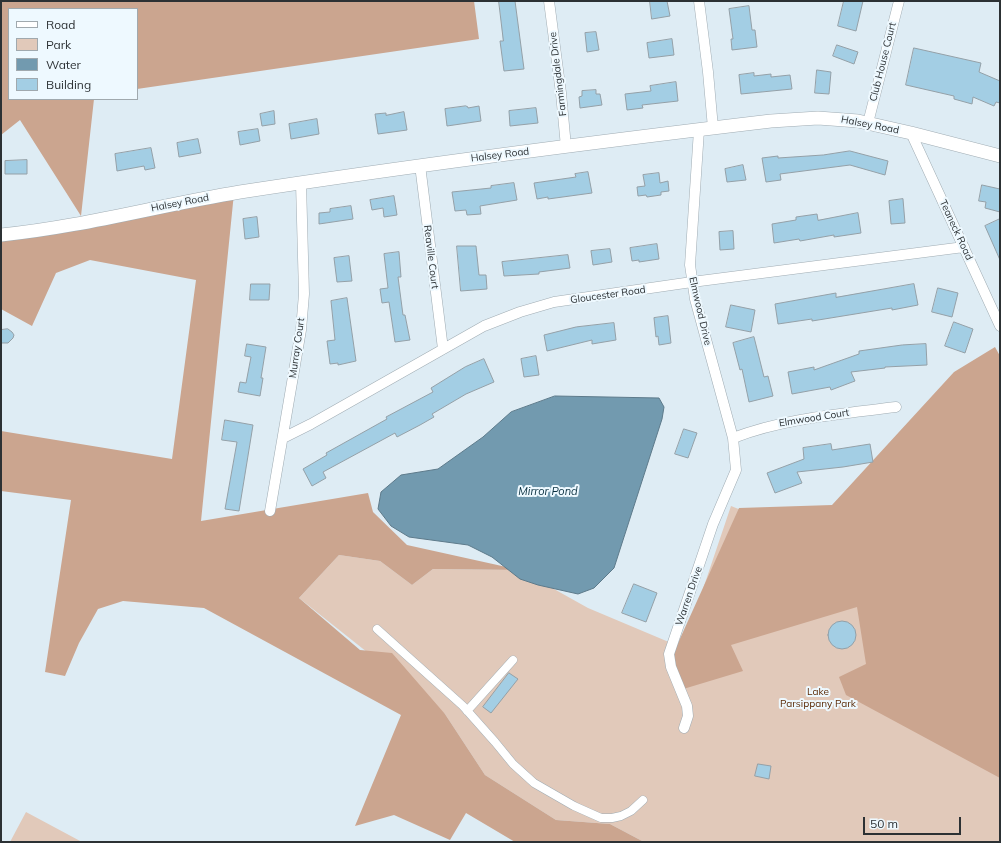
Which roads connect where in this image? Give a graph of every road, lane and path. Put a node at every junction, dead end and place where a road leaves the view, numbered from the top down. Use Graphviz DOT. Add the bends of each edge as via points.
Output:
graph roads {
  1 [pos="549,1"];
  2 [pos="699,1"];
  3 [pos="898,1"];
  4 [pos="868,123"];
  5 [pos="713,128"];
  6 [pos="699,130"];
  7 [pos="911,133"];
  8 [pos="566,147"];
  9 [pos="1000,156"];
  10 [pos="420,165"];
  11 [pos="301,183"];
  12 [pos="1,236"];
  13 [pos="964,247"];
  14 [pos="692,282"];
  15 [pos="1000,326"];
  16 [pos="443,349"];
  17 [pos="896,407"];
  18 [pos="283,438"];
  19 [pos="733,438"];
  20 [pos="736,465"];
  21 [pos="270,511"];
  22 [pos="377,629"];
  23 [pos="513,660"];
  24 [pos="467,711"];
  25 [pos="684,728"];
  26 [pos="643,800"];
  1 -- 8 [label="street, Farmingdale Drive"];
  2 -- 5 [label="street"];
  3 -- 4 [label="street, Club House Court"];
  4 -- 5 [label="street, Halsey Road" via="818,118"];
  4 -- 7 [label="street, Halsey Road"];
  5 -- 6 [label="street, Halsey Road"];
  6 -- 8 [label="street, Halsey Road"];
  6 -- 14 [label="street, Elmwood Drive" via="690,265"];
  7 -- 9 [label="street, Halsey Road"];
  7 -- 13 [label="street, Teaneck Road"];
  8 -- 10 [label="street, Halsey Road"];
  10 -- 11 [label="street, Halsey Road"];
  10 -- 16 [label="street, Reaville Court"];
  11 -- 12 [label="street, Halsey Road" via="183,202 72,226"];
  11 -- 18 [label="street, Murray Court" via="304,294 301,330"];
  13 -- 14 [label="street, Gloucester Road"];
  13 -- 15 [label="street, Teaneck Road"];
  14 -- 16 [label="street, Gloucester Road" via="554,302 484,326"];
  14 -- 19 [label="street, Elmwood Drive"];
  16 -- 18 [label="street, Gloucester Road"];
  17 -- 19 [label="street, Elmwood Court" via="782,422"];
  18 -- 21 [label="street, Murray Court"];
  19 -- 20 [label="street, Elmwood Drive"];
  20 -- 25 [label="street, Warren Drive" via="669,654 670,667 687,706 688,716"];
  22 -- 24 [label="street"];
  23 -- 24 [label="street"];
  24 -- 26 [label="street" via="513,764 534,783 574,806 601,818 612,818 630,812"];
}
